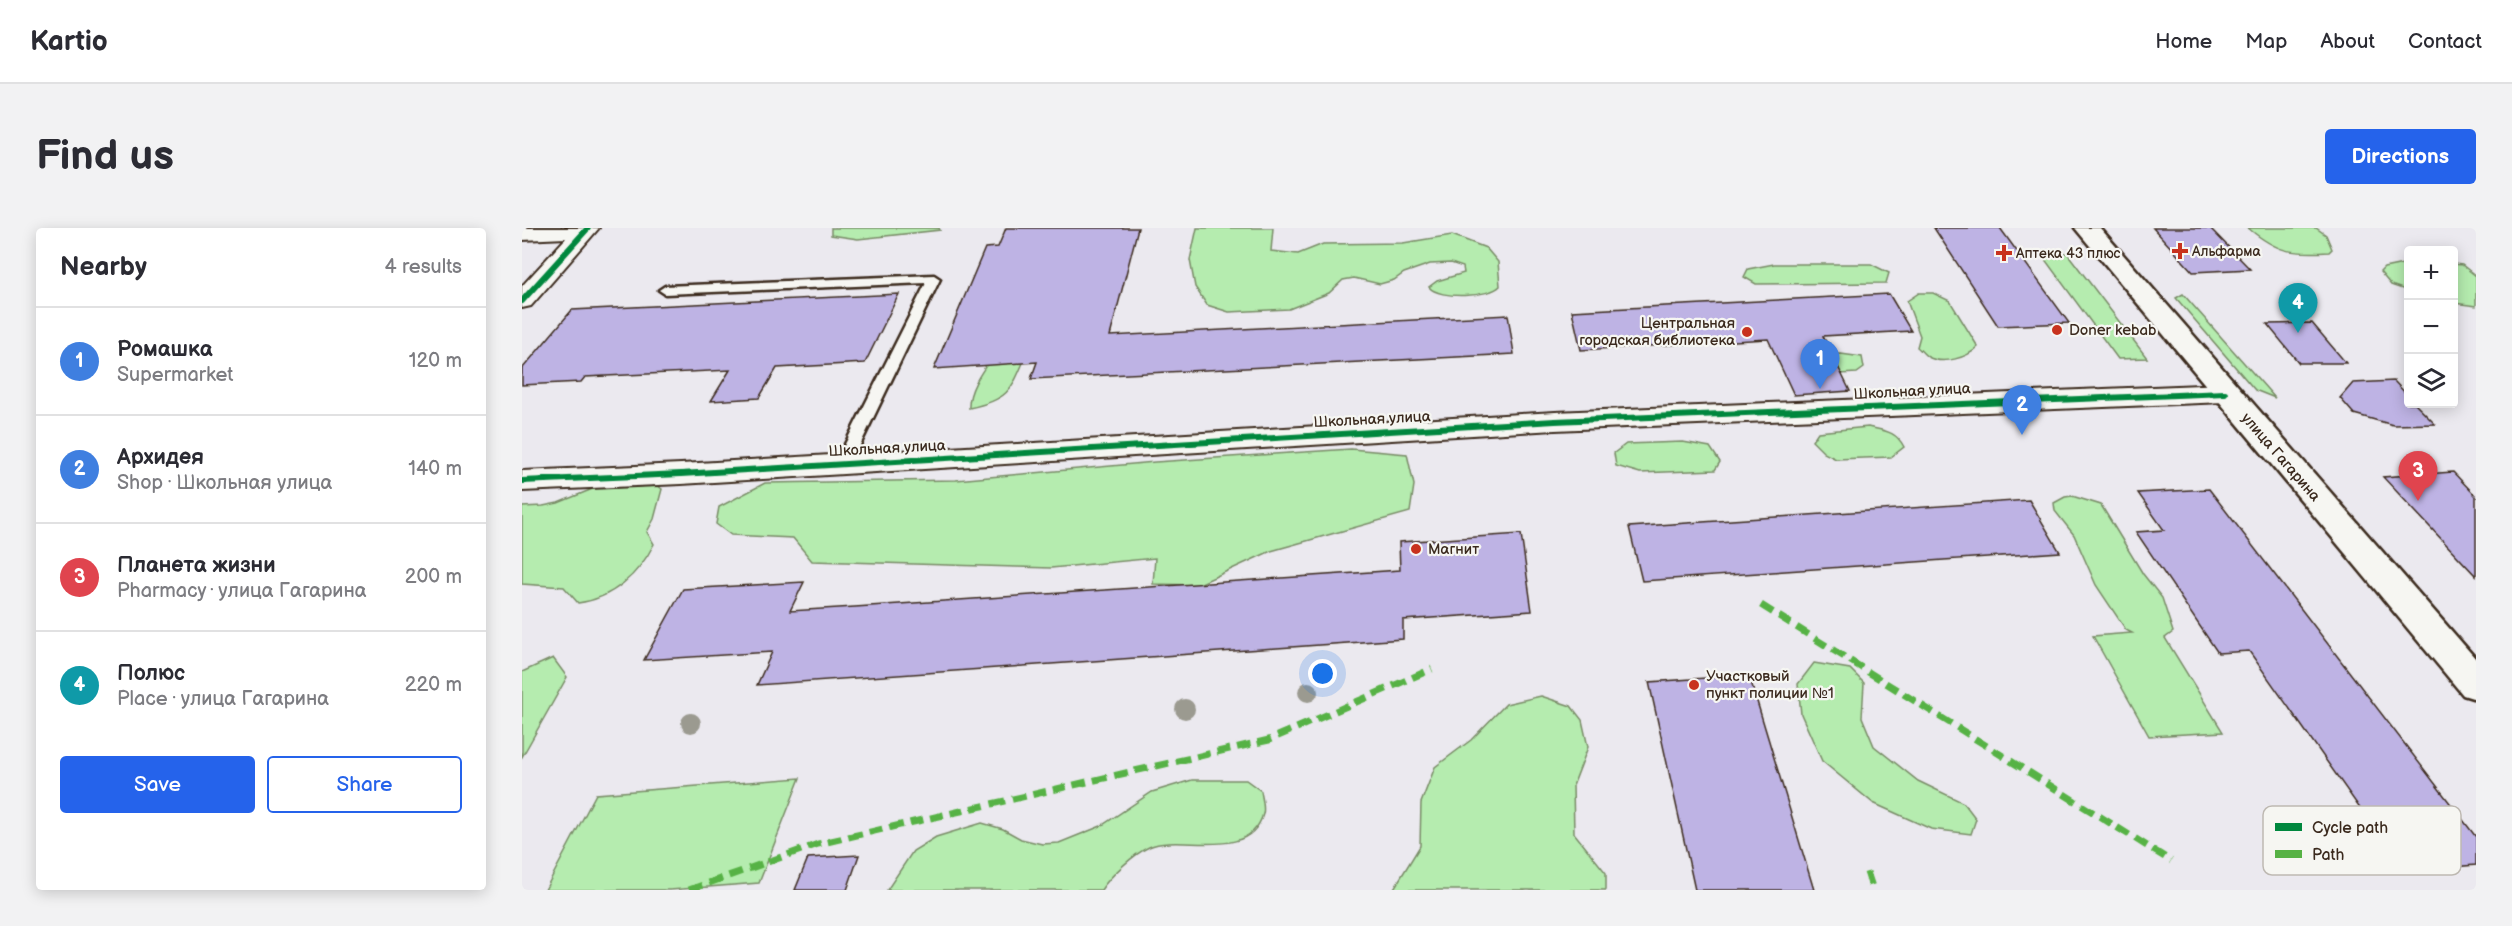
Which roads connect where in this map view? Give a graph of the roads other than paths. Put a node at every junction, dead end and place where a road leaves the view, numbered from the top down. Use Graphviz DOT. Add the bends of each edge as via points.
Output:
graph roads {
  1 [pos="2087,228"];
  2 [pos="587,229"];
  3 [pos="522,233"];
  4 [pos="665,290"];
  5 [pos="522,301"];
  6 [pos="2225,393"];
  7 [pos="843,464"];
  8 [pos="522,481"];
  9 [pos="2476,684"];
  1 -- 6 [label="street, улица Гагарина"];
  2 -- 3 [label="street"];
  2 -- 5 [label="street"];
  4 -- 7 [label="lane" via="934,279"];
  6 -- 7 [label="street, Школьная улица" via="1543,422"];
  6 -- 9 [label="street, улица Гагарина"];
  7 -- 8 [label="street, Школьная улица"];
}
